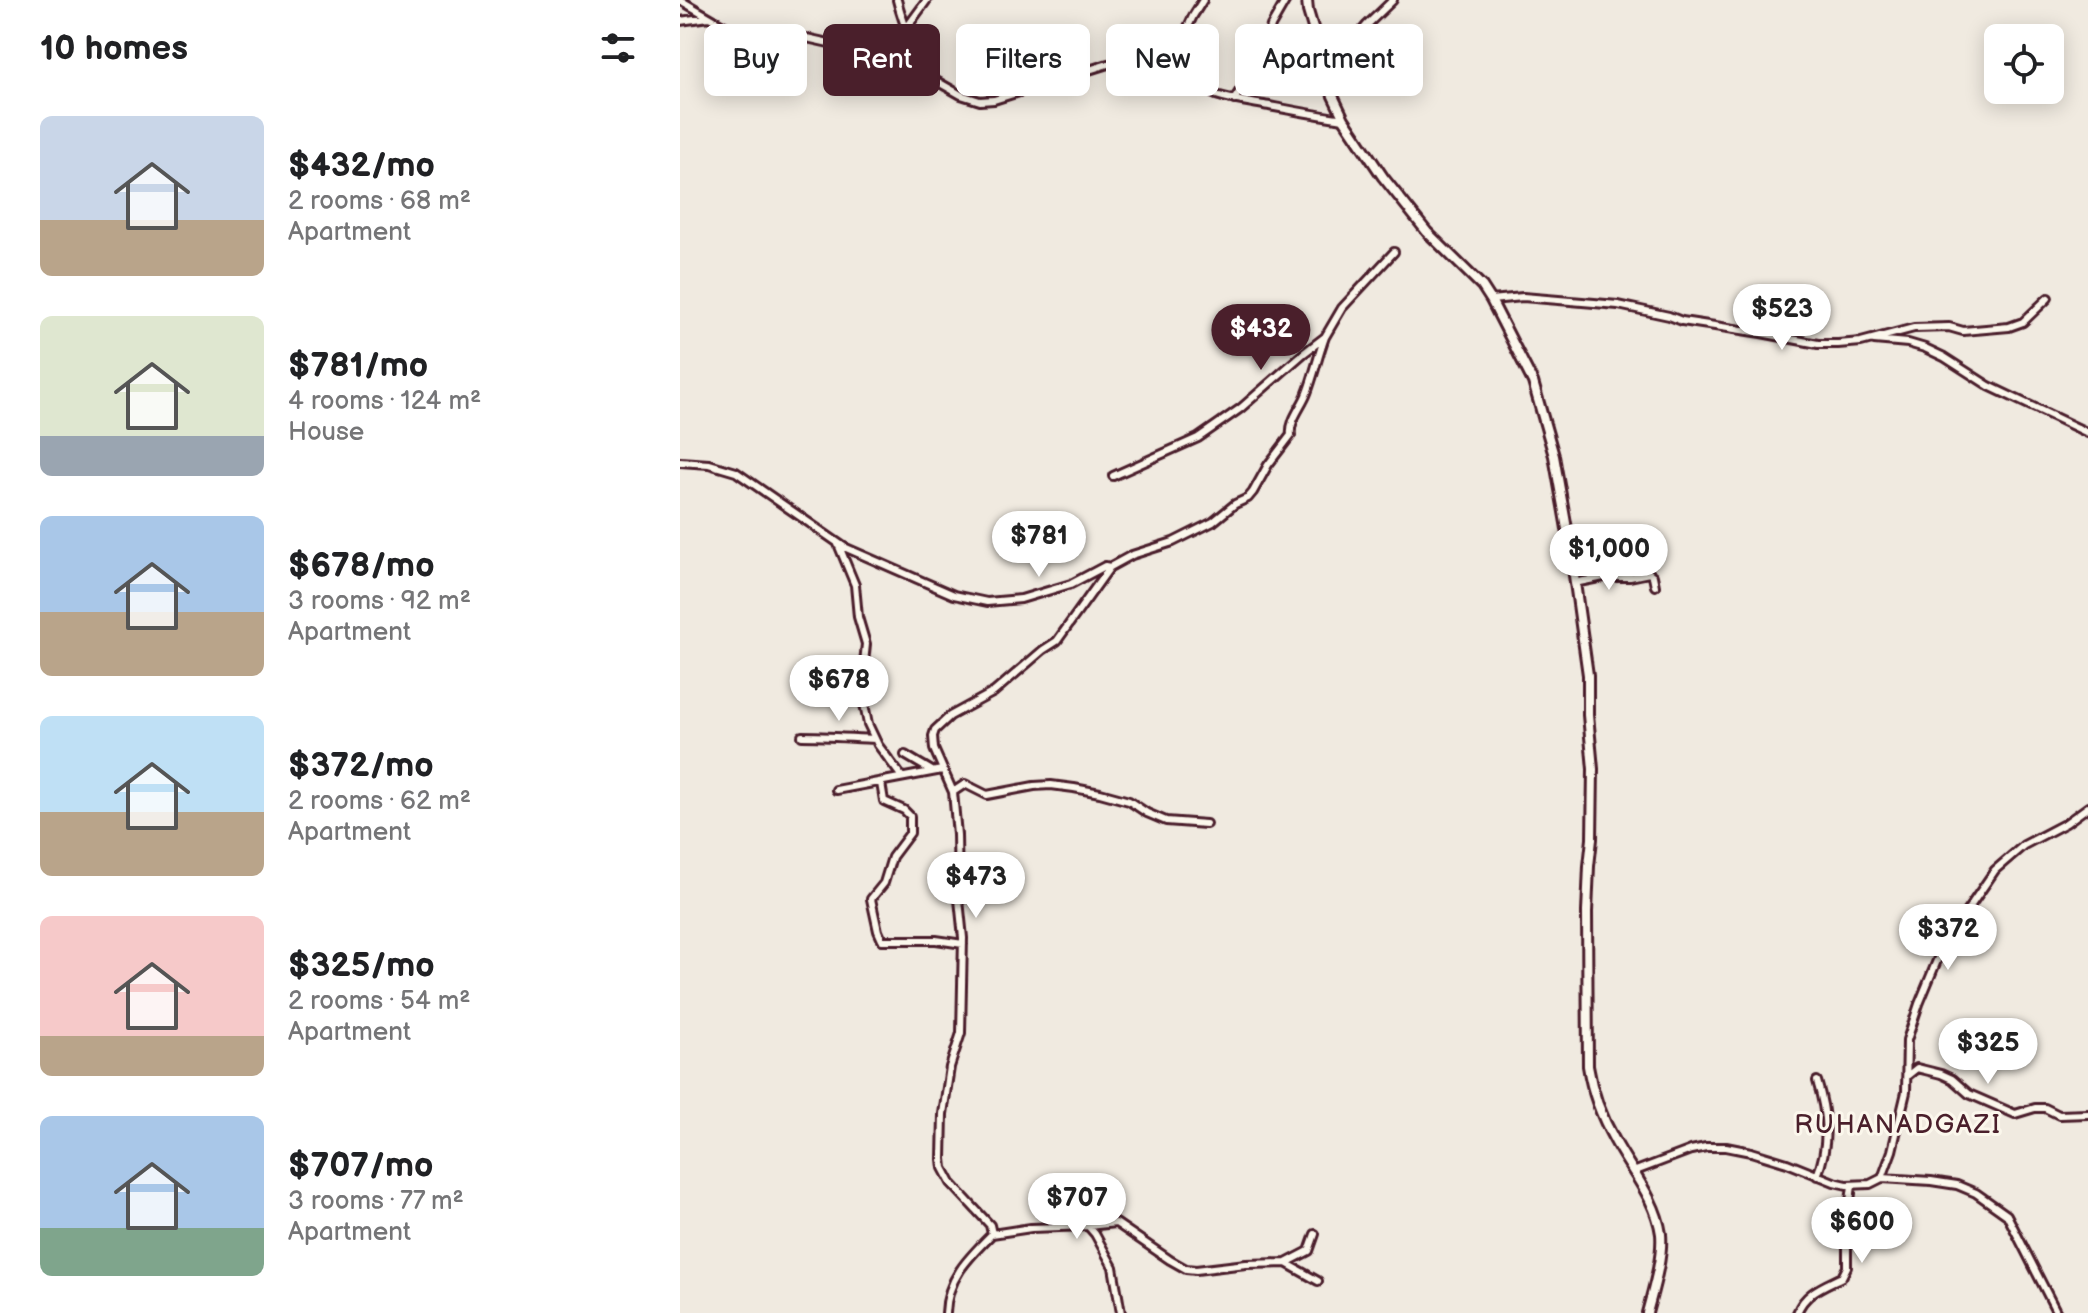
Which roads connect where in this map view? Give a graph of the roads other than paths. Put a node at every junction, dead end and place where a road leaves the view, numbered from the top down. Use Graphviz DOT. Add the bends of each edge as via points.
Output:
graph roads {
  1 [pos="680,0"];
  2 [pos="897,0"];
  3 [pos="927,0"];
  4 [pos="1203,0"];
  5 [pos="1286,0"];
  6 [pos="1307,0"];
  7 [pos="1393,0"];
  8 [pos="709,17"];
  9 [pos="680,21"];
  10 [pos="903,24"];
  11 [pos="911,24"];
  12 [pos="1190,24"];
  13 [pos="1312,24"];
  14 [pos="1368,24"];
  15 [pos="823,42"];
  16 [pos="940,83"];
  17 [pos="1333,96"];
  18 [pos="1234,100"];
  19 [pos="1344,119"];
  20 [pos="1394,252"];
  21 [pos="2048,298"];
  22 [pos="1491,300"];
  23 [pos="1325,337"];
  24 [pos="1870,339"];
  25 [pos="2088,433"];
  26 [pos="680,462"];
  27 [pos="1113,476"];
  28 [pos="837,543"];
  29 [pos="1110,567"];
  30 [pos="1574,583"];
  31 [pos="1655,586"];
  32 [pos="802,736"];
  33 [pos="875,739"];
  34 [pos="905,755"];
  35 [pos="942,770"];
  36 [pos="932,771"];
  37 [pos="902,777"];
  38 [pos="881,783"];
  39 [pos="836,790"];
  40 [pos="953,792"];
  41 [pos="2088,807"];
  42 [pos="1206,824"];
  43 [pos="963,944"];
  44 [pos="1907,1076"];
  45 [pos="1817,1081"];
  46 [pos="2088,1114"];
  47 [pos="1633,1172"];
  48 [pos="1817,1176"];
  49 [pos="1882,1178"];
  50 [pos="1852,1185"];
  51 [pos="1088,1226"];
  52 [pos="992,1234"];
  53 [pos="1315,1234"];
  54 [pos="1286,1263"];
  55 [pos="1318,1281"];
  56 [pos="946,1313"];
  57 [pos="1121,1313"];
  58 [pos="1647,1313"];
  59 [pos="1797,1313"];
  60 [pos="2057,1313"];
  1 -- 8 [label="street"];
  2 -- 10 [label="street"];
  3 -- 11 [label="street"];
  4 -- 12 [label="street"];
  5 -- 18 [label="street"];
  6 -- 13 [label="street"];
  7 -- 14 [label="street"];
  8 -- 9 [label="street"];
  8 -- 15 [label="street" via="746,36 793,35"];
  16 -- 18 [label="street" via="980,101 994,100 1108,64 1145,62 1180,70 1203,88"];
  17 -- 19 [label="street"];
  18 -- 19 [label="street"];
  19 -- 22 [label="street" via="1418,221"];
  20 -- 23 [label="street" via="1342,308"];
  21 -- 24 [label="street" via="2023,322 2009,327 1914,328"];
  22 -- 24 [label="street" via="1523,297 1618,305 1818,344"];
  22 -- 30 [label="street" via="1533,382 1554,456"];
  23 -- 27 [label="street" via="1198,438"];
  23 -- 29 [label="street" via="1291,435 1253,492 1213,522"];
  24 -- 25 [label="street" via="1925,348 1989,386"];
  26 -- 28 [label="street" via="736,472"];
  28 -- 29 [label="street" via="954,595 987,602 1041,594"];
  28 -- 33 [label="street" via="855,585 866,644 863,699"];
  29 -- 35 [label="street" via="1057,641 994,692 935,730 933,743"];
  30 -- 31 [label="street" via="1649,573"];
  30 -- 47 [label="street" via="1588,675 1593,769 1588,1066 1597,1100"];
  32 -- 33 [label="street"];
  33 -- 37 [label="street"];
  34 -- 36 [label="street"];
  35 -- 36 [label="street"];
  35 -- 40 [label="street"];
  36 -- 37 [label="street"];
  37 -- 38 [label="street"];
  38 -- 39 [label="street"];
  38 -- 43 [label="street" via="884,801 904,810 911,825 871,901 882,940"];
  40 -- 42 [label="street" via="965,784 987,795 1051,785 1129,801 1166,821"];
  40 -- 43 [label="street"];
  41 -- 44 [label="street" via="2024,845 1995,870 1943,946 1907,1040"];
  43 -- 52 [label="street" via="961,1033 950,1067 942,1159 951,1183 990,1225"];
  44 -- 46 [label="street" via="1917,1068 1941,1074 1969,1094 2015,1114 2045,1108 2059,1115"];
  44 -- 49 [label="street"];
  45 -- 48 [label="street" via="1826,1126"];
  47 -- 48 [label="street" via="1691,1150 1726,1147"];
  47 -- 58 [label="street" via="1654,1209 1661,1237"];
  48 -- 50 [label="street"];
  49 -- 50 [label="street"];
  49 -- 60 [label="street" via="1957,1185 1992,1202 2007,1215"];
  50 -- 59 [label="street" via="1847,1267 1842,1277 1801,1302"];
  51 -- 52 [label="street"];
  51 -- 54 [label="street" via="1116,1223 1186,1269"];
  51 -- 57 [label="street" via="1113,1267"];
  52 -- 56 [label="street" via="959,1272"];
  53 -- 54 [label="street" via="1309,1251"];
  54 -- 55 [label="street"];
}
